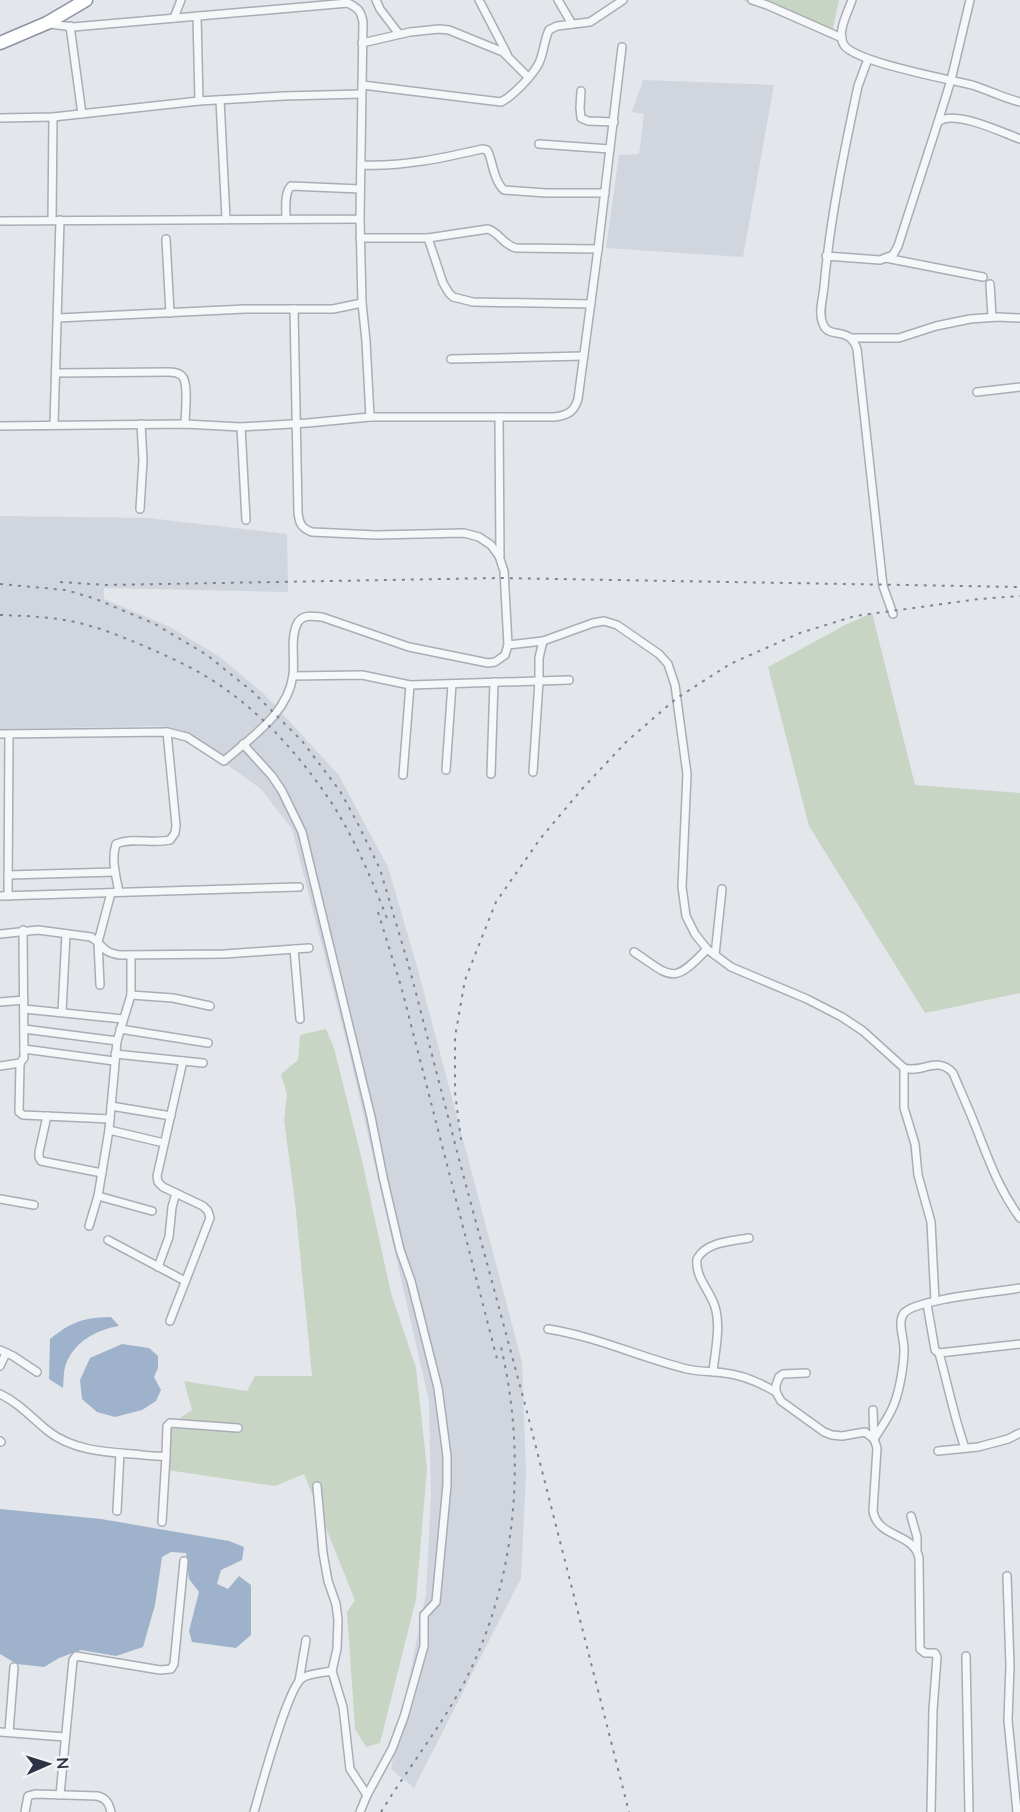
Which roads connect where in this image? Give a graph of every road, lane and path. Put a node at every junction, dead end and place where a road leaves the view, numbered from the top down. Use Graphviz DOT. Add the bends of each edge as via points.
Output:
graph roads {
  1 [pos="86,0"];
  2 [pos="181,0"];
  3 [pos="376,0"];
  4 [pos="479,0"];
  5 [pos="558,0"];
  6 [pos="623,0"];
  7 [pos="752,0"];
  8 [pos="852,0"];
  9 [pos="970,0"];
  10 [pos="69,2"];
  11 [pos="197,16"];
  12 [pos="174,18"];
  13 [pos="47,23"];
  14 [pos="572,24"];
  15 [pos="70,27"];
  16 [pos="399,34"];
  17 [pos="0,36"];
  18 [pos="842,38"];
  19 [pos="369,41"];
  20 [pos="0,43"];
  21 [pos="622,47"];
  22 [pos="508,56"];
  23 [pos="868,59"];
  24 [pos="528,77"];
  25 [pos="951,80"];
  26 [pos="364,86"];
  27 [pos="581,91"];
  28 [pos="362,94"];
  29 [pos="199,100"];
  30 [pos="220,100"];
  31 [pos="1020,102"];
  32 [pos="82,114"];
  33 [pos="53,117"];
  34 [pos="0,118"];
  35 [pos="614,122"];
  36 [pos="938,122"];
  37 [pos="1020,139"];
  38 [pos="539,144"];
  39 [pos="610,149"];
  40 [pos="361,165"];
  41 [pos="360,189"];
  42 [pos="605,194"];
  43 [pos="226,219"];
  44 [pos="286,219"];
  45 [pos="360,219"];
  46 [pos="56,220"];
  47 [pos="0,221"];
  48 [pos="360,238"];
  49 [pos="428,238"];
  50 [pos="166,239"];
  51 [pos="598,249"];
  52 [pos="826,256"];
  53 [pos="886,258"];
  54 [pos="983,277"];
  55 [pos="990,284"];
  56 [pos="362,303"];
  57 [pos="591,304"];
  58 [pos="294,309"];
  59 [pos="170,313"];
  60 [pos="58,318"];
  61 [pos="992,318"];
  62 [pos="1020,318"];
  63 [pos="851,338"];
  64 [pos="584,356"];
  65 [pos="451,359"];
  66 [pos="56,372"];
  67 [pos="1020,387"];
  68 [pos="977,392"];
  69 [pos="370,417"];
  70 [pos="499,417"];
  71 [pos="297,423"];
  72 [pos="54,424"];
  73 [pos="141,424"];
  74 [pos="185,424"];
  75 [pos="0,426"];
  76 [pos="241,426"];
  77 [pos="140,509"];
  78 [pos="246,520"];
  79 [pos="500,559"];
  80 [pos="893,614"];
  81 [pos="543,641"];
  82 [pos="508,645"];
  83 [pos="293,676"];
  84 [pos="569,680"];
  85 [pos="539,681"];
  86 [pos="494,682"];
  87 [pos="452,684"];
  88 [pos="410,685"];
  89 [pos="167,732"];
  90 [pos="0,734"];
  91 [pos="9,734"];
  92 [pos="243,744"];
  93 [pos="447,770"];
  94 [pos="533,772"];
  95 [pos="491,774"];
  96 [pos="403,776"];
  97 [pos="115,872"];
  98 [pos="8,875"];
  99 [pos="299,887"];
  100 [pos="722,889"];
  101 [pos="115,892"];
  102 [pos="4,896"];
  103 [pos="22,930"];
  104 [pos="0,934"];
  105 [pos="66,934"];
  106 [pos="98,942"];
  107 [pos="309,948"];
  108 [pos="294,949"];
  109 [pos="707,949"];
  110 [pos="634,952"];
  111 [pos="131,955"];
  112 [pos="715,955"];
  113 [pos="100,986"];
  114 [pos="131,995"];
  115 [pos="24,1000"];
  116 [pos="0,1002"];
  117 [pos="210,1006"];
  118 [pos="24,1009"];
  119 [pos="62,1012"];
  120 [pos="300,1018"];
  121 [pos="123,1019"];
  122 [pos="24,1029"];
  123 [pos="120,1029"];
  124 [pos="117,1041"];
  125 [pos="208,1043"];
  126 [pos="24,1049"];
  127 [pos="115,1057"];
  128 [pos="183,1061"];
  129 [pos="20,1063"];
  130 [pos="203,1063"];
  131 [pos="0,1066"];
  132 [pos="904,1068"];
  133 [pos="111,1106"];
  134 [pos="47,1116"];
  135 [pos="171,1116"];
  136 [pos="110,1119"];
  137 [pos="109,1130"];
  138 [pos="164,1143"];
  139 [pos="102,1173"];
  140 [pos="176,1193"];
  141 [pos="99,1196"];
  142 [pos="0,1199"];
  143 [pos="34,1205"];
  144 [pos="0,1208"];
  145 [pos="152,1211"];
  146 [pos="1020,1218"];
  147 [pos="90,1226"];
  148 [pos="749,1238"];
  149 [pos="108,1240"];
  150 [pos="158,1266"];
  151 [pos="185,1281"];
  152 [pos="1020,1288"];
  153 [pos="931,1303"];
  154 [pos="170,1321"];
  155 [pos="548,1329"];
  156 [pos="1020,1344"];
  157 [pos="3,1351"];
  158 [pos="939,1353"];
  159 [pos="0,1366"];
  160 [pos="37,1372"];
  161 [pos="713,1372"];
  162 [pos="806,1373"];
  163 [pos="776,1392"];
  164 [pos="0,1394"];
  165 [pos="873,1410"];
  166 [pos="238,1428"];
  167 [pos="1020,1433"];
  168 [pos="874,1439"];
  169 [pos="965,1448"];
  170 [pos="938,1451"];
  171 [pos="120,1453"];
  172 [pos="166,1456"];
  173 [pos="317,1486"];
  174 [pos="117,1511"];
  175 [pos="911,1516"];
  176 [pos="162,1522"];
  177 [pos="917,1549"];
  178 [pos="184,1561"];
  179 [pos="1007,1576"];
  180 [pos="306,1640"];
  181 [pos="966,1656"];
  182 [pos="14,1667"];
  183 [pos="332,1671"];
  184 [pos="299,1681"];
  185 [pos="0,1731"];
  186 [pos="9,1732"];
  187 [pos="65,1737"];
  188 [pos="60,1795"];
  189 [pos="367,1795"];
  190 [pos="25,1812"];
  191 [pos="111,1812"];
  192 [pos="255,1812"];
  193 [pos="360,1812"];
  194 [pos="932,1812"];
  195 [pos="969,1812"];
  196 [pos="1017,1812"];
  1 -- 13 [label="highway"];
  2 -- 12 [label="street"];
  3 -- 16 [label="street"];
  4 -- 22 [label="street"];
  5 -- 14 [label="street"];
  6 -- 14 [label="street" via="590,22"];
  7 -- 18 [label="street"];
  8 -- 18 [label="street"];
  9 -- 25 [label="street"];
  10 -- 17 [label="highway"];
  11 -- 12 [label="street"];
  11 -- 19 [label="street" via="348,3 361,15"];
  11 -- 29 [label="street"];
  12 -- 15 [label="street"];
  13 -- 15 [label="street"];
  13 -- 20 [label="highway"];
  14 -- 24 [label="street" via="549,30 540,62"];
  15 -- 32 [label="street"];
  16 -- 19 [label="street"];
  16 -- 22 [label="street" via="449,30"];
  18 -- 23 [label="street" via="851,51"];
  19 -- 26 [label="street"];
  21 -- 35 [label="street"];
  22 -- 24 [label="street"];
  23 -- 25 [label="street"];
  23 -- 52 [label="street" via="858,86"];
  24 -- 26 [label="street" via="501,102"];
  25 -- 31 [label="street"];
  25 -- 36 [label="street"];
  26 -- 28 [label="street"];
  27 -- 35 [label="street" via="581,118"];
  28 -- 30 [label="street"];
  28 -- 40 [label="street"];
  29 -- 30 [label="street"];
  29 -- 32 [label="street"];
  30 -- 43 [label="street"];
  32 -- 33 [label="street"];
  33 -- 34 [label="street"];
  33 -- 46 [label="street"];
  35 -- 39 [label="street"];
  36 -- 37 [label="street" via="949,117 964,120"];
  36 -- 53 [label="street" via="898,246"];
  38 -- 39 [label="street"];
  39 -- 42 [label="street"];
  40 -- 41 [label="street"];
  40 -- 42 [label="street" via="443,158 482,149 487,150 504,190"];
  41 -- 44 [label="street" via="291,186"];
  41 -- 45 [label="street"];
  42 -- 51 [label="street"];
  43 -- 44 [label="street"];
  43 -- 46 [label="street"];
  44 -- 45 [label="street"];
  45 -- 48 [label="street"];
  46 -- 47 [label="street"];
  46 -- 60 [label="street"];
  48 -- 49 [label="street"];
  48 -- 56 [label="street"];
  49 -- 51 [label="street" via="488,229 497,233 507,246 516,248"];
  49 -- 57 [label="street" via="443,283 453,297 473,302"];
  50 -- 59 [label="street"];
  51 -- 57 [label="street"];
  52 -- 53 [label="street"];
  52 -- 63 [label="street" via="822,321 828,331"];
  53 -- 54 [label="street"];
  55 -- 61 [label="street"];
  56 -- 58 [label="street" via="333,309"];
  56 -- 69 [label="street"];
  57 -- 64 [label="street"];
  58 -- 59 [label="street"];
  58 -- 71 [label="street"];
  59 -- 60 [label="street"];
  60 -- 66 [label="street"];
  61 -- 62 [label="street"];
  61 -- 63 [label="street" via="951,322 899,338"];
  63 -- 80 [label="street" via="856,350 883,586"];
  64 -- 65 [label="street"];
  64 -- 70 [label="street" via="578,399 571,413 555,417"];
  66 -- 72 [label="street"];
  66 -- 74 [label="street" via="176,373 185,382"];
  67 -- 68 [label="street"];
  69 -- 70 [label="street"];
  69 -- 71 [label="street"];
  70 -- 79 [label="street"];
  71 -- 76 [label="street"];
  71 -- 79 [label="street" via="298,512 305,530 376,536 464,533 491,545"];
  72 -- 73 [label="street"];
  72 -- 75 [label="street"];
  73 -- 74 [label="street"];
  73 -- 77 [label="street"];
  74 -- 76 [label="street"];
  76 -- 78 [label="street"];
  79 -- 82 [label="street" via="506,578"];
  81 -- 82 [label="street"];
  81 -- 85 [label="street"];
  81 -- 109 [label="street" via="593,623 611,622 668,664 675,685 687,774 682,887 686,916"];
  82 -- 83 [label="street" via="501,659 481,662 409,647 308,615 301,618 294,634"];
  83 -- 88 [label="street" via="362,675"];
  83 -- 92 [label="street" via="277,714"];
  84 -- 85 [label="street"];
  85 -- 86 [label="street"];
  85 -- 94 [label="street"];
  86 -- 87 [label="street"];
  86 -- 95 [label="street"];
  87 -- 88 [label="street"];
  87 -- 93 [label="street"];
  88 -- 96 [label="street"];
  89 -- 91 [label="street"];
  89 -- 92 [label="street" via="187,737 224,761"];
  89 -- 97 [label="street" via="175,833 162,842 116,844"];
  90 -- 91 [label="street"];
  91 -- 98 [label="street"];
  92 -- 189 [label="street" via="282,791 302,832 444,1421 447,1485 436,1602 424,1616 424,1646 404,1717"];
  97 -- 98 [label="street"];
  97 -- 101 [label="street"];
  98 -- 102 [label="street"];
  99 -- 101 [label="street"];
  100 -- 112 [label="street"];
  101 -- 102 [label="street"];
  101 -- 106 [label="street"];
  103 -- 104 [label="street"];
  103 -- 105 [label="street"];
  103 -- 115 [label="street"];
  105 -- 106 [label="street"];
  105 -- 119 [label="street"];
  106 -- 111 [label="street" via="106,952"];
  106 -- 113 [label="street"];
  107 -- 108 [label="street"];
  108 -- 111 [label="street"];
  108 -- 120 [label="street"];
  109 -- 110 [label="street" via="675,974 666,973"];
  109 -- 112 [label="street"];
  111 -- 114 [label="street"];
  112 -- 132 [label="street" via="731,968 842,1017"];
  114 -- 117 [label="street"];
  114 -- 121 [label="street"];
  115 -- 116 [label="street"];
  115 -- 118 [label="street"];
  118 -- 119 [label="street"];
  118 -- 122 [label="street"];
  119 -- 121 [label="street"];
  121 -- 123 [label="street"];
  122 -- 124 [label="street"];
  122 -- 126 [label="street"];
  123 -- 124 [label="street"];
  123 -- 125 [label="street"];
  124 -- 127 [label="street"];
  126 -- 127 [label="street"];
  126 -- 129 [label="street"];
  127 -- 128 [label="street"];
  127 -- 133 [label="street"];
  128 -- 130 [label="street"];
  128 -- 135 [label="street"];
  129 -- 131 [label="street"];
  129 -- 134 [label="street" via="19,1112"];
  132 -- 146 [label="street" via="940,1065 950,1069 991,1168"];
  132 -- 153 [label="street" via="904,1108 931,1222"];
  133 -- 135 [label="street"];
  133 -- 136 [label="street"];
  134 -- 136 [label="street"];
  134 -- 139 [label="street" via="39,1152 41,1161"];
  135 -- 138 [label="street"];
  136 -- 137 [label="street"];
  137 -- 138 [label="street"];
  137 -- 139 [label="street"];
  138 -- 140 [label="street" via="158,1182"];
  139 -- 141 [label="street"];
  140 -- 150 [label="street" via="169,1237"];
  140 -- 151 [label="street" via="203,1206 210,1218"];
  141 -- 145 [label="street"];
  141 -- 147 [label="street"];
  142 -- 143 [label="street"];
  142 -- 144 [label="street"];
  148 -- 161 [label="street" via="705,1250 697,1259 698,1273 716,1309"];
  149 -- 150 [label="street"];
  150 -- 151 [label="street"];
  151 -- 154 [label="street"];
  152 -- 153 [label="street"];
  153 -- 158 [label="street"];
  153 -- 168 [label="street" via="911,1308 902,1318 900,1380 892,1409"];
  155 -- 161 [label="street" via="600,1340 687,1369"];
  156 -- 158 [label="street"];
  157 -- 159 [label="street"];
  157 -- 160 [label="street"];
  158 -- 169 [label="street"];
  161 -- 163 [label="street" via="751,1378"];
  162 -- 163 [label="street" via="783,1374"];
  163 -- 168 [label="street" via="786,1406 824,1432 842,1436 865,1432"];
  164 -- 171 [label="street" via="61,1440"];
  165 -- 168 [label="street"];
  166 -- 172 [label="street" via="170,1423"];
  167 -- 169 [label="street"];
  168 -- 177 [label="street" via="874,1518"];
  169 -- 170 [label="street"];
  171 -- 172 [label="street"];
  171 -- 174 [label="street"];
  172 -- 176 [label="street"];
  173 -- 183 [label="street" via="325,1562 338,1620 338,1649"];
  175 -- 177 [label="street"];
  177 -- 194 [label="street" via="920,1649 935,1653 937,1660"];
  178 -- 187 [label="street" via="171,1669 76,1656"];
  179 -- 196 [label="street" via="1008,1720"];
  180 -- 184 [label="street"];
  181 -- 195 [label="street"];
  182 -- 186 [label="street"];
  183 -- 184 [label="street"];
  183 -- 189 [label="street" via="343,1707 350,1769"];
  184 -- 192 [label="street" via="286,1707"];
  185 -- 186 [label="street"];
  186 -- 187 [label="street"];
  187 -- 188 [label="street"];
  188 -- 190 [label="street" via="28,1796"];
  188 -- 191 [label="street" via="97,1796 108,1802"];
  189 -- 193 [label="street"];
}
